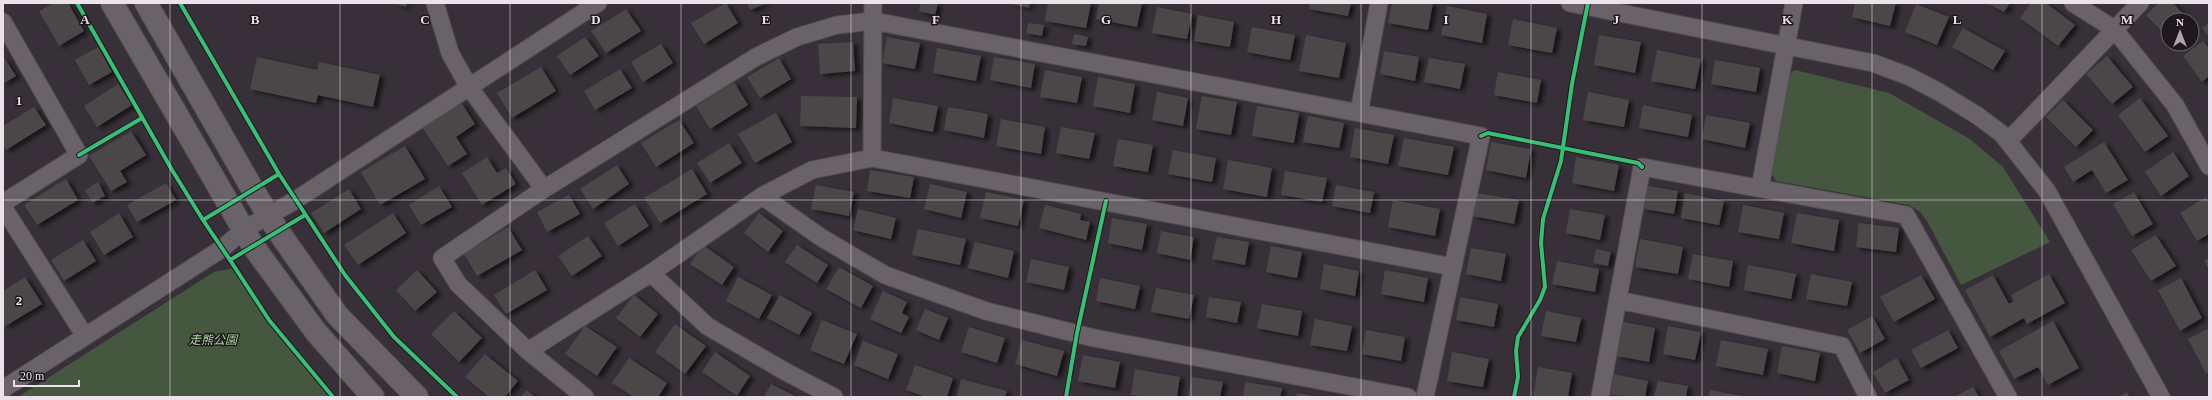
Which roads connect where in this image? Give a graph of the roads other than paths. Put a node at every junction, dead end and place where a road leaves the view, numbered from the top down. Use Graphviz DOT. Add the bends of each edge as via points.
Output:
graph roads {
  1 [pos="112,3"];
  2 [pos="146,3"];
  3 [pos="435,3"];
  4 [pos="598,3"];
  5 [pos="873,3"];
  6 [pos="1379,3"];
  7 [pos="1570,3"];
  8 [pos="1794,3"];
  9 [pos="2073,3"];
  10 [pos="2140,3"];
  11 [pos="873,21"];
  12 [pos="5,29"];
  13 [pos="2114,29"];
  14 [pos="1785,45"];
  15 [pos="469,87"];
  16 [pos="1359,113"];
  17 [pos="2008,141"];
  18 [pos="872,158"];
  19 [pos="2209,166"];
  20 [pos="1760,188"];
  21 [pos="544,189"];
  22 [pos="762,196"];
  23 [pos="3,203"];
  24 [pos="3,207"];
  25 [pos="268,215"];
  26 [pos="243,230"];
  27 [pos="1453,267"];
  28 [pos="651,273"];
  29 [pos="1618,300"];
  30 [pos="85,336"];
  31 [pos="528,351"];
  32 [pos="3,389"];
  33 [pos="373,397"];
  34 [pos="417,397"];
  35 [pos="585,397"];
  36 [pos="834,397"];
  37 [pos="1408,397"];
  38 [pos="1425,397"];
  39 [pos="1600,397"];
  40 [pos="1868,397"];
  41 [pos="2008,397"];
  42 [pos="2161,397"];
  1 -- 26 [label="street"];
  2 -- 25 [label="street"];
  3 -- 15 [label="street" via="450,53"];
  4 -- 15 [label="street"];
  5 -- 11 [label="street"];
  6 -- 16 [label="street"];
  7 -- 14 [label="street"];
  8 -- 14 [label="street"];
  9 -- 13 [label="street"];
  10 -- 13 [label="street"];
  11 -- 16 [label="street"];
  11 -- 18 [label="street"];
  11 -- 21 [label="street" via="837,25 797,37 763,54"];
  12 -- 23 [label="street" via="79,155"];
  13 -- 17 [label="street"];
  13 -- 19 [label="street" via="2175,105"];
  14 -- 17 [label="street" via="1873,63 1908,76 1978,116"];
  14 -- 20 [label="street"];
  15 -- 21 [label="street"];
  15 -- 25 [label="street" via="294,201"];
  16 -- 27 [label="street" via="1481,136"];
  17 -- 42 [label="street" via="2047,191"];
  18 -- 22 [label="street" via="812,170"];
  18 -- 27 [label="street"];
  20 -- 29 [label="street" via="1642,167"];
  20 -- 41 [label="street" via="1906,215"];
  21 -- 31 [label="street" via="442,258 458,284"];
  22 -- 28 [label="street"];
  22 -- 37 [label="street" via="822,238 885,276 986,311 1094,338"];
  24 -- 30 [label="street"];
  25 -- 26 [label="street"];
  25 -- 34 [label="street" via="337,315"];
  26 -- 30 [label="street" via="223,248"];
  26 -- 33 [label="street" via="316,332"];
  27 -- 38 [label="street"];
  28 -- 31 [label="street"];
  28 -- 36 [label="street" via="707,326"];
  29 -- 39 [label="street"];
  29 -- 40 [label="street" via="1842,346"];
  30 -- 32 [label="street"];
  31 -- 35 [label="street"];
}
